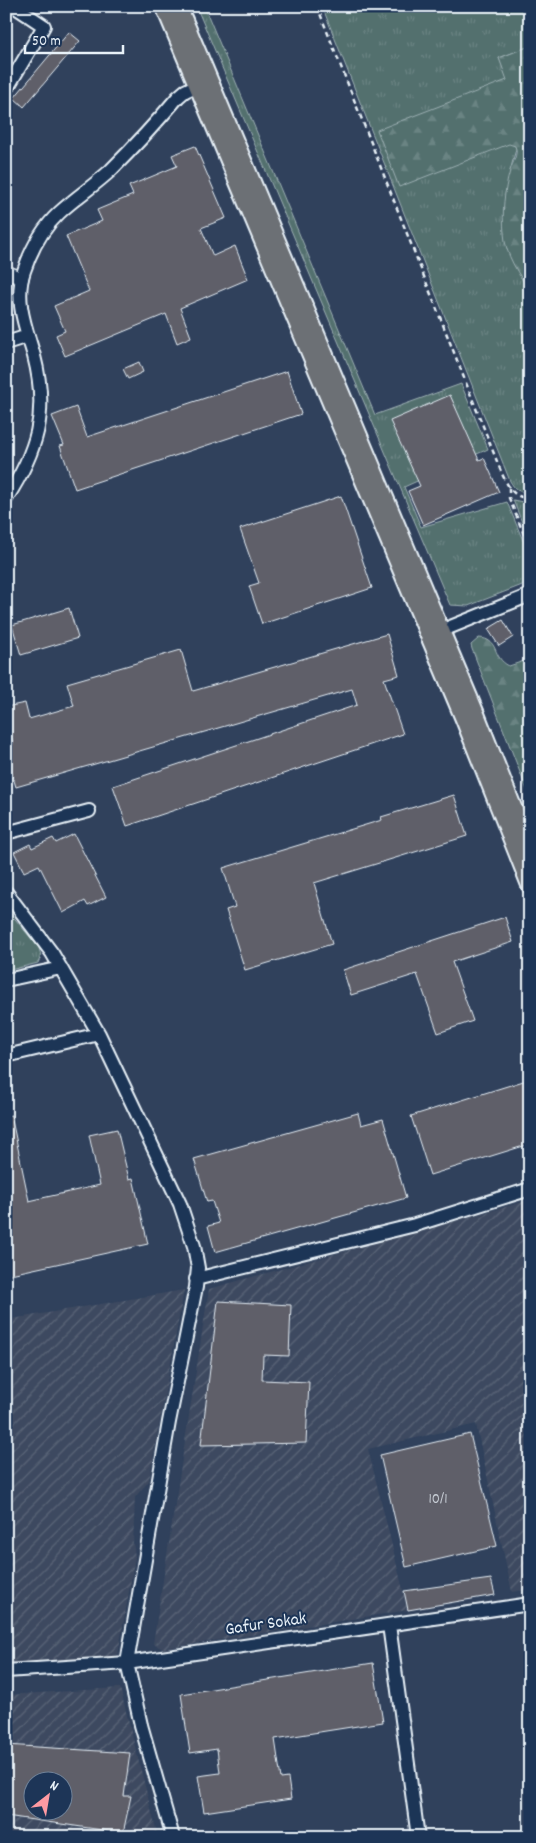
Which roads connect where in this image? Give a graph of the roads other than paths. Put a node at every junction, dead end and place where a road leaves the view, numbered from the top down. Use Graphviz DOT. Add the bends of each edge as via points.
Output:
graph roads {
  1 [pos="14,6"];
  2 [pos="164,6"];
  3 [pos="178,6"];
  4 [pos="203,82"];
  5 [pos="6,90"];
  6 [pos="6,272"];
  7 [pos="22,279"];
  8 [pos="28,336"];
  9 [pos="6,343"];
  10 [pos="6,499"];
  11 [pos="530,595"];
  12 [pos="434,633"];
  13 [pos="88,811"];
  14 [pos="6,833"];
  15 [pos="530,850"];
  16 [pos="530,885"];
  17 [pos="6,892"];
  18 [pos="61,968"];
  19 [pos="6,980"];
  20 [pos="99,1034"];
  21 [pos="6,1056"];
  22 [pos="530,1189"];
  23 [pos="196,1279"];
  24 [pos="530,1604"];
  25 [pos="389,1625"];
  26 [pos="127,1663"];
  27 [pos="6,1671"];
  28 [pos="173,1837"];
  29 [pos="418,1837"];
  1 -- 5 [label="street" via="44,26"];
  2 -- 4 [label="main road"];
  3 -- 4 [label="main road"];
  4 -- 7 [label="street" via="178,97 111,170 58,214 37,242"];
  4 -- 12 [label="main road"];
  6 -- 7 [label="street"];
  7 -- 8 [label="street" via="20,306"];
  8 -- 9 [label="street"];
  8 -- 10 [label="street" via="40,384 40,419 30,456"];
  11 -- 12 [label="street"];
  12 -- 15 [label="main road" via="476,714"];
  12 -- 16 [label="main road" via="464,719"];
  13 -- 14 [label="street"];
  17 -- 18 [label="street"];
  18 -- 19 [label="street"];
  18 -- 20 [label="street"];
  20 -- 21 [label="street"];
  20 -- 23 [label="street" via="180,1204 194,1246 198,1268"];
  22 -- 23 [label="street" via="415,1225"];
  23 -- 26 [label="street"];
  24 -- 25 [label="street, Gafur Sokak"];
  25 -- 26 [label="street, Gafur Sokak"];
  25 -- 29 [label="street"];
  26 -- 27 [label="street, Gafur Sokak"];
  26 -- 28 [label="street"];
}
